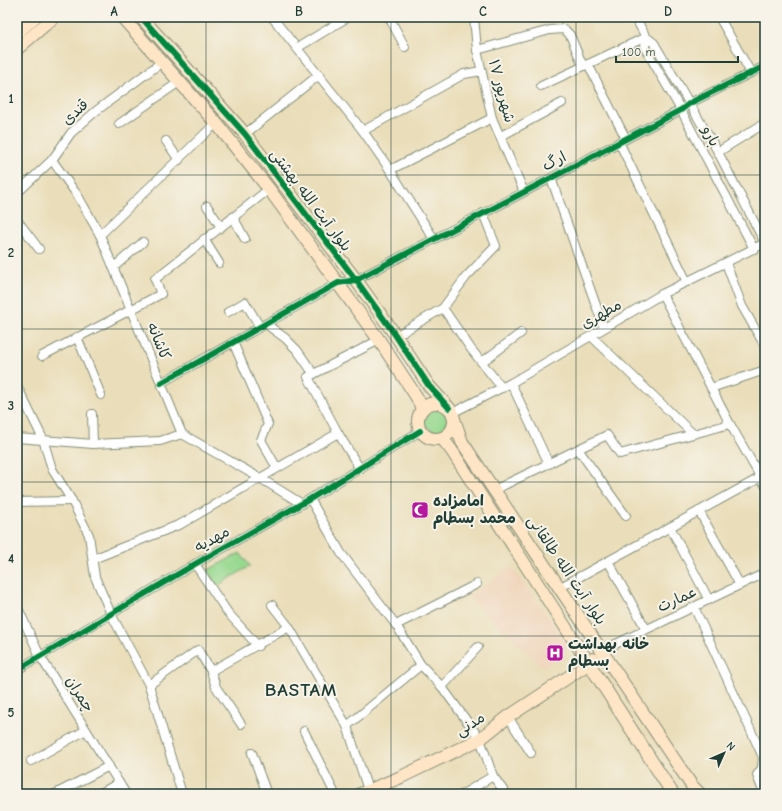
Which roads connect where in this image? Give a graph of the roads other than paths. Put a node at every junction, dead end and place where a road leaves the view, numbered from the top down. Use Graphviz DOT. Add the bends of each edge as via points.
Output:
graph roads {
  1 [pos="35,17"];
  2 [pos="54,17"];
  3 [pos="122,17"];
  4 [pos="272,17"];
  5 [pos="348,17"];
  6 [pos="389,17"];
  7 [pos="474,17"];
  8 [pos="635,17"];
  9 [pos="719,17"];
  10 [pos="143,18"];
  11 [pos="17,33"];
  12 [pos="646,37"];
  13 [pos="405,47"];
  14 [pos="297,48"];
  15 [pos="17,49"];
  16 [pos="477,50"];
  17 [pos="162,62"];
  18 [pos="585,65"];
  19 [pos="765,66"];
  20 [pos="482,71"];
  21 [pos="751,73"];
  22 [pos="319,75"];
  23 [pos="179,82"];
  24 [pos="541,86"];
  25 [pos="562,103"];
  26 [pos="690,104"];
  27 [pos="681,110"];
  28 [pos="492,118"];
  29 [pos="216,123"];
  30 [pos="765,123"];
  31 [pos="119,124"];
  32 [pos="363,131"];
  33 [pos="245,134"];
  34 [pos="501,136"];
  35 [pos="622,140"];
  36 [pos="166,141"];
  37 [pos="718,152"];
  38 [pos="52,160"];
  39 [pos="179,160"];
  40 [pos="390,170"];
  41 [pos="551,178"];
  42 [pos="269,189"];
  43 [pos="524,192"];
  44 [pos="17,193"];
  45 [pos="207,206"];
  46 [pos="483,213"];
  47 [pos="233,217"];
  48 [pos="17,220"];
  49 [pos="221,227"];
  50 [pos="100,235"];
  51 [pos="245,239"];
  52 [pos="434,239"];
  53 [pos="204,240"];
  54 [pos="143,242"];
  55 [pos="765,243"];
  56 [pos="39,249"];
  57 [pos="754,249"];
  58 [pos="219,263"];
  59 [pos="726,263"];
  60 [pos="114,267"];
  61 [pos="356,280"];
  62 [pos="687,282"];
  63 [pos="338,283"];
  64 [pos="662,294"];
  65 [pos="443,308"];
  66 [pos="131,309"];
  67 [pos="228,312"];
  68 [pos="263,326"];
  69 [pos="604,328"];
  70 [pos="521,332"];
  71 [pos="396,336"];
  72 [pos="591,336"];
  73 [pos="77,337"];
  74 [pos="379,340"];
  75 [pos="234,342"];
  76 [pos="765,346"];
  77 [pos="42,356"];
  78 [pos="482,362"];
  79 [pos="765,370"];
  80 [pos="314,373"];
  81 [pos="161,383"];
  82 [pos="511,383"];
  83 [pos="17,386"];
  84 [pos="502,388"];
  85 [pos="712,388"];
  86 [pos="101,395"];
  87 [pos="422,408"];
  88 [pos="452,413"];
  89 [pos="92,414"];
  90 [pos="730,424"];
  91 [pos="420,431"];
  92 [pos="338,433"];
  93 [pos="692,433"];
  94 [pos="182,434"];
  95 [pos="17,438"];
  96 [pos="442,438"];
  97 [pos="43,440"];
  98 [pos="93,444"];
  99 [pos="578,449"];
  100 [pos="549,464"];
  101 [pos="277,468"];
  102 [pos="360,469"];
  103 [pos="763,476"];
  104 [pos="260,478"];
  105 [pos="765,485"];
  106 [pos="494,490"];
  107 [pos="310,499"];
  108 [pos="72,500"];
  109 [pos="17,502"];
  110 [pos="302,504"];
  111 [pos="699,511"];
  112 [pos="626,516"];
  113 [pos="670,527"];
  114 [pos="93,559"];
  115 [pos="608,561"];
  116 [pos="195,564"];
  117 [pos="765,573"];
  118 [pos="477,584"];
  119 [pos="740,585"];
  120 [pos="559,588"];
  121 [pos="709,600"];
  122 [pos="272,605"];
  123 [pos="17,606"];
  124 [pos="694,606"];
  125 [pos="110,614"];
  126 [pos="396,625"];
  127 [pos="289,627"];
  128 [pos="646,629"];
  129 [pos="258,646"];
  130 [pos="478,647"];
  131 [pos="601,651"];
  132 [pos="40,656"];
  133 [pos="588,664"];
  134 [pos="421,665"];
  135 [pos="17,670"];
  136 [pos="211,671"];
  137 [pos="149,685"];
  138 [pos="442,687"];
  139 [pos="508,716"];
  140 [pos="241,724"];
  141 [pos="347,726"];
  142 [pos="86,730"];
  143 [pos="304,730"];
  144 [pos="480,740"];
  145 [pos="252,753"];
  146 [pos="531,753"];
  147 [pos="30,761"];
  148 [pos="109,766"];
  149 [pos="493,776"];
  150 [pos="119,783"];
  151 [pos="765,791"];
  152 [pos="364,792"];
  153 [pos="55,794"];
  154 [pos="99,794"];
  155 [pos="126,794"];
  156 [pos="182,794"];
  157 [pos="267,794"];
  158 [pos="335,794"];
  159 [pos="462,794"];
  160 [pos="506,794"];
  161 [pos="672,794"];
  162 [pos="700,794"];
  1 -- 11 [label="street"];
  2 -- 15 [label="street"];
  3 -- 17 [label="street, بلوار آیت الله بهشتی"];
  4 -- 14 [label="street"];
  5 -- 14 [label="street"];
  6 -- 13 [label="street"];
  7 -- 16 [label="street, ۱۷ شهریور"];
  8 -- 12 [label="street, بارو"];
  9 -- 21 [label="street"];
  10 -- 33 [label="street, بلوار آیت الله بهشتی"];
  12 -- 18 [label="street"];
  12 -- 26 [label="street, بارو" via="654,42"];
  12 -- 27 [label="street, بارو" via="645,48"];
  14 -- 22 [label="street"];
  16 -- 18 [label="street" via="550,30 564,29 570,35"];
  16 -- 20 [label="street, ۱۷ شهریور"];
  17 -- 23 [label="street, بلوار آیت الله بهشتی"];
  17 -- 38 [label="street, قندی" via="71,133"];
  18 -- 24 [label="street"];
  18 -- 35 [label="street"];
  19 -- 21 [label="street, ارگ"];
  20 -- 28 [label="street, ۱۷ شهریور"];
  20 -- 32 [label="street" via="464,74"];
  21 -- 26 [label="street, ارگ"];
  22 -- 32 [label="street"];
  22 -- 33 [label="street"];
  23 -- 29 [label="street, بلوار آیت الله بهشتی"];
  23 -- 31 [label="street"];
  25 -- 34 [label="street"];
  26 -- 27 [label="street, ارگ"];
  26 -- 37 [label="street, بارو"];
  27 -- 35 [label="street, ارگ"];
  27 -- 57 [label="street, بارو"];
  28 -- 34 [label="street, ۱۷ شهریور"];
  28 -- 40 [label="street"];
  29 -- 39 [label="street"];
  29 -- 42 [label="street, بلوار آیت الله بهشتی"];
  30 -- 37 [label="street"];
  32 -- 40 [label="street"];
  33 -- 61 [label="street, بلوار آیت الله بهشتی"];
  34 -- 43 [label="street, ۱۷ شهریور"];
  35 -- 41 [label="street, ارگ"];
  35 -- 62 [label="street"];
  36 -- 39 [label="street"];
  37 -- 55 [label="street, بارو"];
  38 -- 44 [label="street, قندی"];
  38 -- 50 [label="street, کاشانه" via="78,196"];
  39 -- 50 [label="street"];
  40 -- 52 [label="street"];
  41 -- 43 [label="street, ارگ"];
  41 -- 69 [label="street"];
  42 -- 47 [label="street"];
  42 -- 63 [label="street, بلوار آیت الله بهشتی"];
  43 -- 46 [label="street, ارگ"];
  45 -- 49 [label="street"];
  46 -- 52 [label="street, ارگ"];
  46 -- 65 [label="street" via="496,246 466,277"];
  47 -- 49 [label="street"];
  47 -- 51 [label="street"];
  48 -- 56 [label="street"];
  49 -- 53 [label="street"];
  50 -- 60 [label="street, کاشانه"];
  52 -- 61 [label="street, ارگ"];
  53 -- 58 [label="street"];
  53 -- 66 [label="street" via="155,279 161,294"];
  54 -- 60 [label="street"];
  55 -- 57 [label="street, مطهری"];
  57 -- 59 [label="street, مطهری"];
  59 -- 62 [label="street, مطهری"];
  59 -- 76 [label="street" via="742,306"];
  60 -- 66 [label="street, کاشانه"];
  61 -- 63 [label="street, ارگ"];
  61 -- 71 [label="street, بلوار آیت الله بهشتی"];
  62 -- 64 [label="street, مطهری"];
  63 -- 68 [label="street"];
  63 -- 74 [label="street, بلوار آیت الله بهشتی"];
  64 -- 69 [label="street, مطهری"];
  64 -- 85 [label="street"];
  65 -- 71 [label="street"];
  65 -- 78 [label="street"];
  66 -- 73 [label="street"];
  66 -- 81 [label="street, کاشانه"];
  67 -- 68 [label="street" via="245,302"];
  68 -- 75 [label="street"];
  68 -- 80 [label="street" via="285,338"];
  69 -- 72 [label="street, مطهری"];
  70 -- 78 [label="street"];
  71 -- 88 [label="street, بلوار آیت الله بهشتی" via="428,386"];
  72 -- 82 [label="street, مطهری"];
  72 -- 93 [label="street"];
  73 -- 77 [label="street"];
  73 -- 86 [label="street"];
  74 -- 80 [label="street"];
  74 -- 87 [label="street, بلوار آیت الله بهشتی"];
  75 -- 81 [label="street"];
  75 -- 101 [label="street" via="268,424 261,440"];
  78 -- 84 [label="street"];
  79 -- 85 [label="street"];
  80 -- 92 [label="street" via="308,377"];
  81 -- 94 [label="street, کاشانه"];
  82 -- 84 [label="street, مطهری"];
  82 -- 100 [label="street"];
  83 -- 97 [label="street"];
  84 -- 88 [label="street, مطهری"];
  85 -- 90 [label="street"];
  87 -- 88 [label="street" via="432,402 438,402"];
  87 -- 91 [label="street" via="417,420"];
  88 -- 96 [label="street" via="454,425"];
  88 -- 106 [label="street, بلوار آیت الله طالقانی" via="462,442"];
  89 -- 98 [label="street"];
  90 -- 93 [label="street"];
  90 -- 103 [label="street"];
  91 -- 96 [label="street" via="430,438"];
  91 -- 102 [label="street, مهدیه"];
  92 -- 101 [label="street"];
  92 -- 102 [label="street"];
  93 -- 99 [label="street" via="620,454 607,435"];
  94 -- 98 [label="street" via="160,441"];
  94 -- 104 [label="street"];
  95 -- 97 [label="street"];
  96 -- 133 [label="street, بلوار آیت الله طالقانی"];
  97 -- 98 [label="street"];
  97 -- 108 [label="street" via="52,469"];
  99 -- 100 [label="street"];
  99 -- 112 [label="street"];
  100 -- 106 [label="street"];
  101 -- 104 [label="street"];
  102 -- 107 [label="street, مهدیه"];
  103 -- 105 [label="street"];
  103 -- 111 [label="street"];
  104 -- 110 [label="street"];
  104 -- 114 [label="street" via="181,524"];
  106 -- 120 [label="street, بلوار آیت الله طالقانی"];
  107 -- 110 [label="street, مهدیه"];
  107 -- 126 [label="street" via="341,553"];
  108 -- 109 [label="street"];
  108 -- 114 [label="street" via="89,535"];
  110 -- 116 [label="street, مهدیه"];
  111 -- 113 [label="street"];
  111 -- 119 [label="street"];
  113 -- 115 [label="street"];
  113 -- 121 [label="street"];
  114 -- 125 [label="street" via="95,577"];
  115 -- 120 [label="street"];
  115 -- 128 [label="street"];
  116 -- 125 [label="street, مهدیه"];
  116 -- 129 [label="street" via="228,613"];
  117 -- 119 [label="street, عمارت"];
  118 -- 126 [label="street"];
  119 -- 121 [label="street, عمارت"];
  120 -- 131 [label="street, بلوار آیت الله طالقانی"];
  121 -- 124 [label="street, عمارت"];
  122 -- 127 [label="street"];
  123 -- 132 [label="street, چمران"];
  124 -- 128 [label="street, عمارت"];
  124 -- 151 [label="street" via="763,757 758,775"];
  125 -- 132 [label="street, مهدیه"];
  125 -- 137 [label="street"];
  126 -- 134 [label="street"];
  127 -- 129 [label="street"];
  127 -- 141 [label="street"];
  128 -- 131 [label="street, عمارت"];
  129 -- 136 [label="street"];
  130 -- 138 [label="street"];
  131 -- 133 [label="street, مدنی"];
  131 -- 162 [label="street, بلوار آیت الله طالقانی" via="692,786"];
  132 -- 135 [label="street, مهدیه"];
  132 -- 142 [label="street, چمران"];
  133 -- 139 [label="street, مدنی"];
  133 -- 161 [label="street, بلوار آیت الله طالقانی"];
  134 -- 138 [label="street"];
  134 -- 141 [label="street"];
  136 -- 137 [label="street" via="198,650"];
  136 -- 140 [label="street" via="216,687"];
  137 -- 156 [label="street"];
  138 -- 144 [label="street"];
  139 -- 144 [label="street, مدنی"];
  139 -- 146 [label="street"];
  141 -- 152 [label="street"];
  142 -- 147 [label="street"];
  142 -- 148 [label="street, چمران"];
  143 -- 158 [label="street"];
  144 -- 149 [label="street"];
  144 -- 152 [label="street, مدنی"];
  145 -- 157 [label="street"];
  148 -- 150 [label="street, چمران"];
  148 -- 153 [label="street"];
  149 -- 159 [label="street"];
  149 -- 160 [label="street"];
  150 -- 154 [label="street"];
  150 -- 155 [label="street, چمران"];
}
